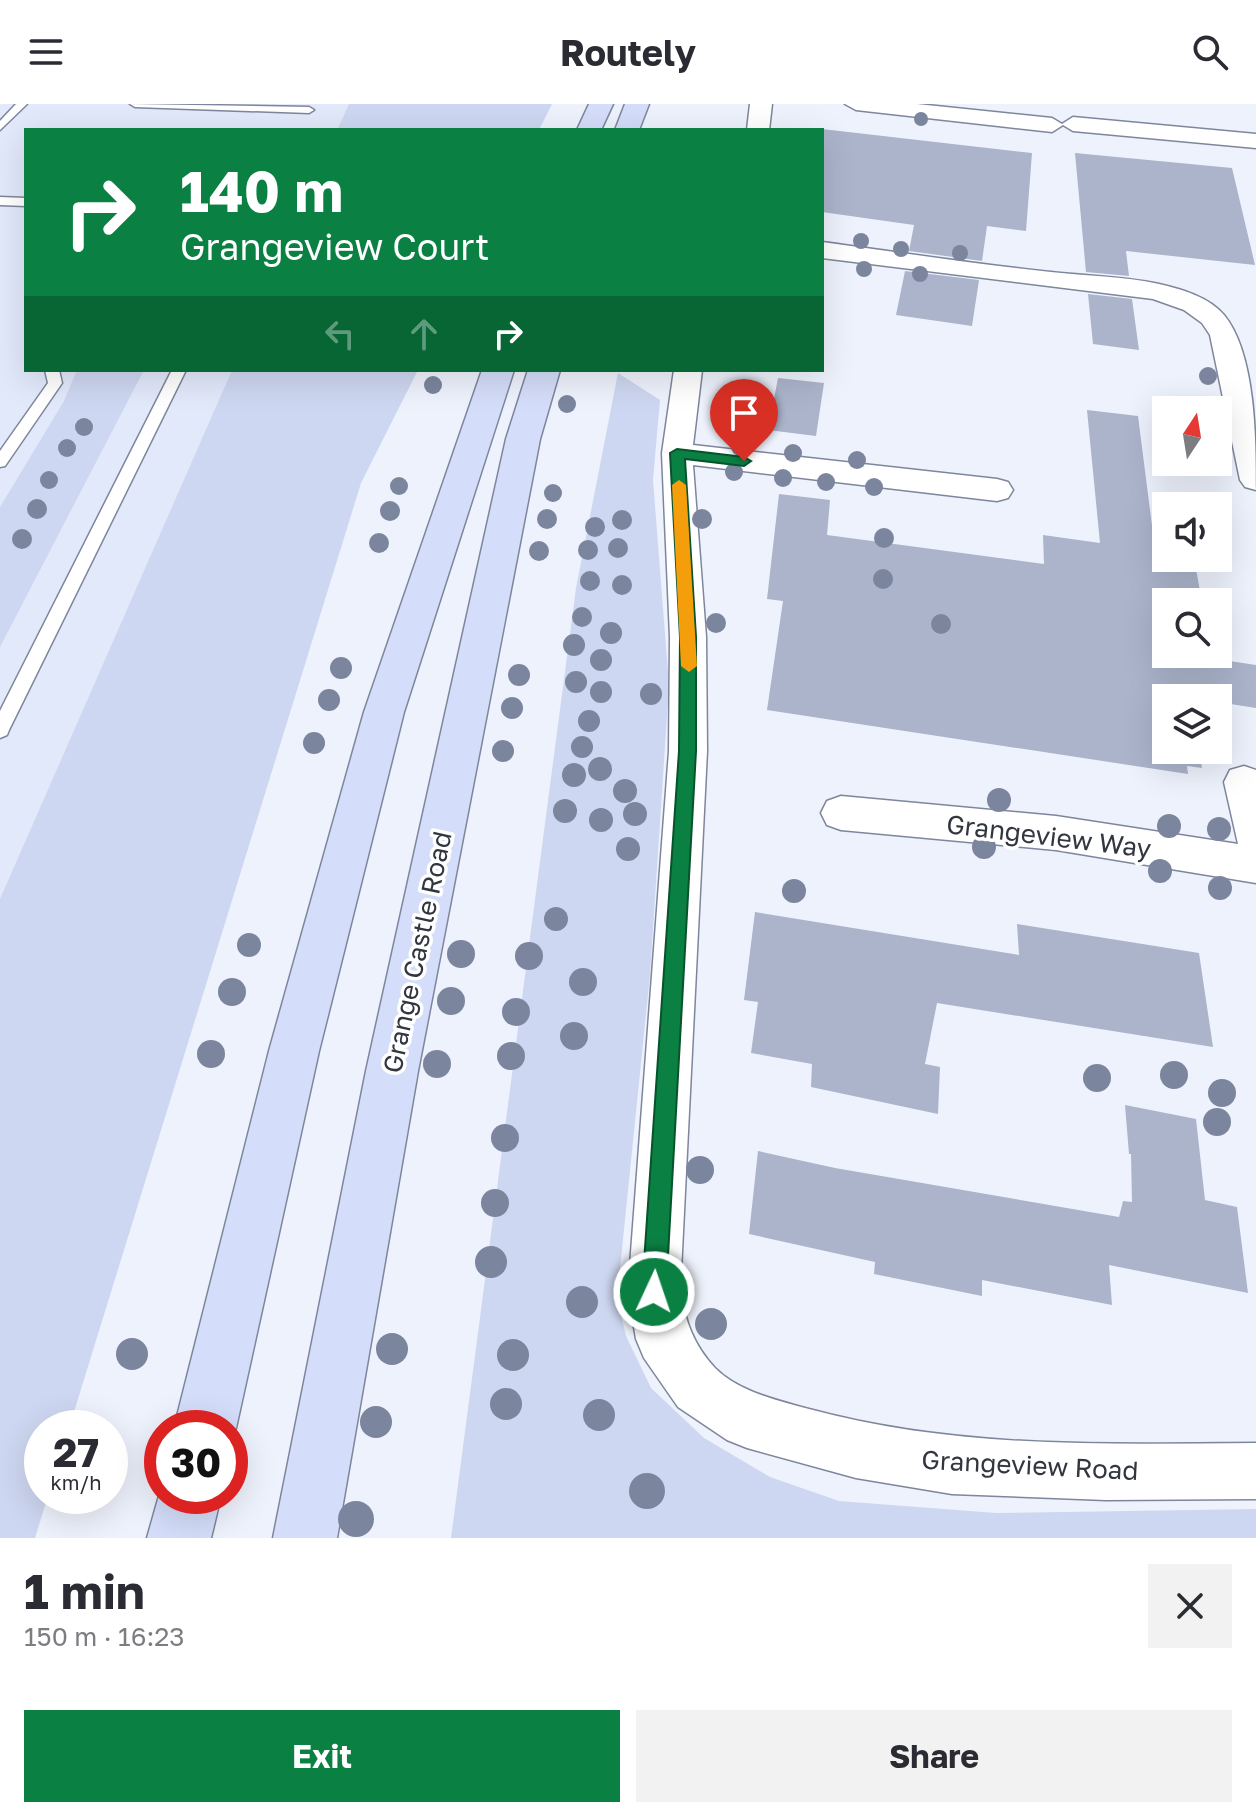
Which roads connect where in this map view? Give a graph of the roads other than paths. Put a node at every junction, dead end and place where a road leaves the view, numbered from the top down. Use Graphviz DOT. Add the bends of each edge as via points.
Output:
graph roads {
  1 [pos="22,104"];
  2 [pos="135,104"];
  3 [pos="601,104"];
  4 [pos="637,104"];
  5 [pos="761,104"];
  6 [pos="856,104"];
  7 [pos="309,111"];
  8 [pos="0,127"];
  9 [pos="590,128"];
  10 [pos="628,128"];
  11 [pos="758,128"];
  12 [pos="1256,141"];
  13 [pos="0,201"];
  14 [pos="24,202"];
  15 [pos="824,250"];
  16 [pos="52,372"];
  17 [pos="178,372"];
  18 [pos="497,372"];
  19 [pos="543,372"];
  20 [pos="688,372"];
  21 [pos="677,453"];
  22 [pos="0,462"];
  23 [pos="1256,480"];
  24 [pos="997,490"];
  25 [pos="0,730"];
  26 [pos="1244,782"];
  27 [pos="841,813"];
  28 [pos="1256,839"];
  29 [pos="1256,865"];
  30 [pos="209,1410"];
  31 [pos="1256,1471"];
  32 [pos="185,1514"];
  33 [pos="179,1538"];
  34 [pos="305,1538"];
  1 -- 8 [label="lane"];
  2 -- 7 [label="lane"];
  3 -- 9 [label="main road"];
  4 -- 10 [label="main road"];
  5 -- 11 [label="street"];
  6 -- 12 [label="street"];
  13 -- 14 [label="lane"];
  15 -- 23 [label="street" via="1158,292 1193,304 1224,335"];
  16 -- 22 [label="lane" via="55,383"];
  17 -- 25 [label="lane"];
  18 -- 30 [label="main road" via="384,712 294,1051"];
  19 -- 34 [label="main road, Grange Castle Road" via="523,439 392,1071"];
  20 -- 21 [label="street, Grangeview Road"];
  21 -- 24 [label="street"];
  21 -- 31 [label="street, Grangeview Road" via="689,692 654,1292 663,1339 697,1388 747,1420 856,1450 970,1467"];
  26 -- 28 [label="street"];
  27 -- 29 [label="street, Grangeview Way" via="1056,833"];
  32 -- 33 [label="main road"];
}
